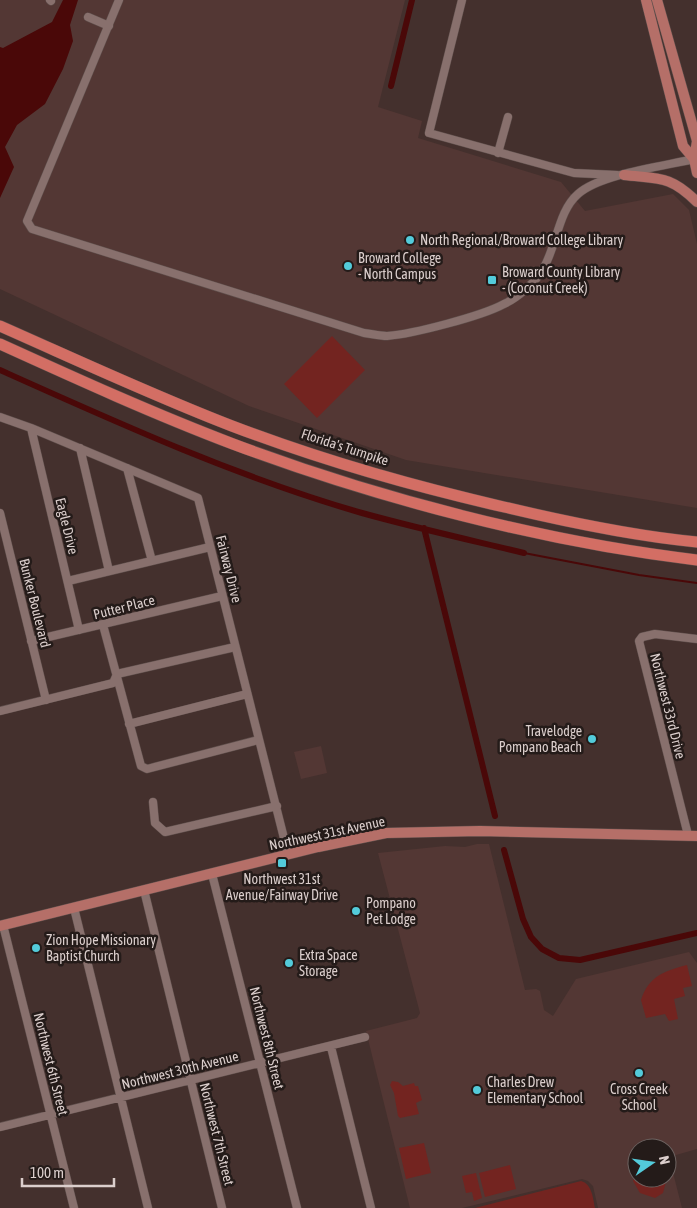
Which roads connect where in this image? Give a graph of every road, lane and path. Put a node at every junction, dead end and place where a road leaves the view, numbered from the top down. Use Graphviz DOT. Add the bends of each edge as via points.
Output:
graph roads {
  1 [pos="120,0"];
  2 [pos="462,0"];
  3 [pos="646,0"];
  4 [pos="652,0"];
  5 [pos="657,0"];
  6 [pos="88,17"];
  7 [pos="663,24"];
  8 [pos="109,26"];
  9 [pos="508,117"];
  10 [pos="498,153"];
  11 [pos="694,159"];
  12 [pos="574,172"];
  13 [pos="697,173"];
  14 [pos="624,175"];
  15 [pos="590,186"];
  16 [pos="697,202"];
  17 [pos="0,326"];
  18 [pos="0,344"];
  19 [pos="0,417"];
  20 [pos="30,428"];
  21 [pos="80,448"];
  22 [pos="127,468"];
  23 [pos="0,513"];
  24 [pos="697,542"];
  25 [pos="210,547"];
  26 [pos="697,560"];
  27 [pos="152,561"];
  28 [pos="110,571"];
  29 [pos="68,581"];
  30 [pos="222,596"];
  31 [pos="103,625"];
  32 [pos="80,630"];
  33 [pos="697,639"];
  34 [pos="31,642"];
  35 [pos="235,647"];
  36 [pos="117,674"];
  37 [pos="247,694"];
  38 [pos="46,700"];
  39 [pos="0,711"];
  40 [pos="129,724"];
  41 [pos="258,740"];
  42 [pos="153,802"];
  43 [pos="277,806"];
  44 [pos="692,836"];
  45 [pos="288,854"];
  46 [pos="212,874"];
  47 [pos="144,890"];
  48 [pos="74,908"];
  49 [pos="1,926"];
  50 [pos="365,1037"];
  51 [pos="331,1046"];
  52 [pos="261,1064"];
  53 [pos="191,1081"];
  54 [pos="121,1098"];
  55 [pos="51,1115"];
  56 [pos="0,1127"];
  57 [pos="74,1208"];
  58 [pos="148,1208"];
  59 [pos="222,1208"];
  60 [pos="297,1208"];
  61 [pos="371,1208"];
  1 -- 8 [label="street"];
  2 -- 10 [label="street" via="429,133"];
  3 -- 11 [label="main road" via="683,146"];
  4 -- 7 [label="main road"];
  5 -- 7 [label="main road"];
  6 -- 8 [label="street"];
  7 -- 11 [label="main road" via="697,141"];
  8 -- 15 [label="street" via="28,221 32,229 364,333 385,336 490,311 506,303 542,271 568,205"];
  9 -- 10 [label="street"];
  10 -- 12 [label="street"];
  11 -- 13 [label="main road"];
  11 -- 14 [label="street"];
  12 -- 14 [label="street"];
  12 -- 15 [label="street"];
  14 -- 15 [label="street"];
  14 -- 16 [label="main road" via="672,182 680,185"];
  17 -- 24 [label="highway, Florida's Turnpike" via="133,386 345,465 445,494 554,519"];
  18 -- 26 [label="highway" via="146,409 342,482 552,536"];
  19 -- 20 [label="street, Fairway Drive"];
  20 -- 21 [label="street, Fairway Drive"];
  20 -- 29 [label="street, Eagle Drive"];
  21 -- 22 [label="street, Fairway Drive"];
  21 -- 28 [label="street"];
  22 -- 25 [label="street, Fairway Drive" via="198,498"];
  22 -- 27 [label="street"];
  23 -- 34 [label="street, Bunker Boulevard"];
  25 -- 27 [label="street"];
  25 -- 30 [label="street, Fairway Drive"];
  27 -- 28 [label="street"];
  28 -- 29 [label="street"];
  29 -- 32 [label="street, Eagle Drive"];
  30 -- 31 [label="street, Putter Place"];
  30 -- 35 [label="street, Fairway Drive"];
  31 -- 32 [label="street, Putter Place"];
  31 -- 36 [label="street"];
  32 -- 34 [label="street, Putter Place"];
  33 -- 44 [label="street, Northwest 33rd Drive" via="655,634 639,641"];
  34 -- 38 [label="street, Bunker Boulevard"];
  35 -- 36 [label="street"];
  35 -- 37 [label="street, Fairway Drive"];
  36 -- 38 [label="street" via="113,682"];
  36 -- 40 [label="street"];
  37 -- 40 [label="street"];
  37 -- 41 [label="street, Fairway Drive"];
  38 -- 39 [label="street"];
  40 -- 41 [label="street" via="141,766 147,768"];
  41 -- 43 [label="street, Fairway Drive"];
  42 -- 43 [label="street" via="156,824 165,832"];
  43 -- 45 [label="street, Fairway Drive"];
  44 -- 45 [label="main road, Northwest 31st Avenue" via="480,831 386,833"];
  45 -- 46 [label="main road, Northwest 31st Avenue"];
  46 -- 47 [label="main road, Northwest 31st Avenue"];
  46 -- 52 [label="street, Northwest 8th Street"];
  47 -- 48 [label="main road, Northwest 31st Avenue"];
  47 -- 53 [label="street, Northwest 7th Street"];
  48 -- 49 [label="main road, Northwest 31st Avenue"];
  48 -- 54 [label="street"];
  49 -- 55 [label="street, Northwest 6th Street"];
  50 -- 51 [label="street, Northwest 30th Avenue"];
  51 -- 52 [label="street, Northwest 30th Avenue"];
  51 -- 61 [label="street"];
  52 -- 53 [label="street, Northwest 30th Avenue"];
  52 -- 60 [label="street, Northwest 8th Street"];
  53 -- 54 [label="street, Northwest 30th Avenue"];
  53 -- 59 [label="street, Northwest 7th Street"];
  54 -- 55 [label="street, Northwest 30th Avenue"];
  54 -- 58 [label="street"];
  55 -- 56 [label="street, Northwest 30th Avenue"];
  55 -- 57 [label="street, Northwest 6th Street"];
}
